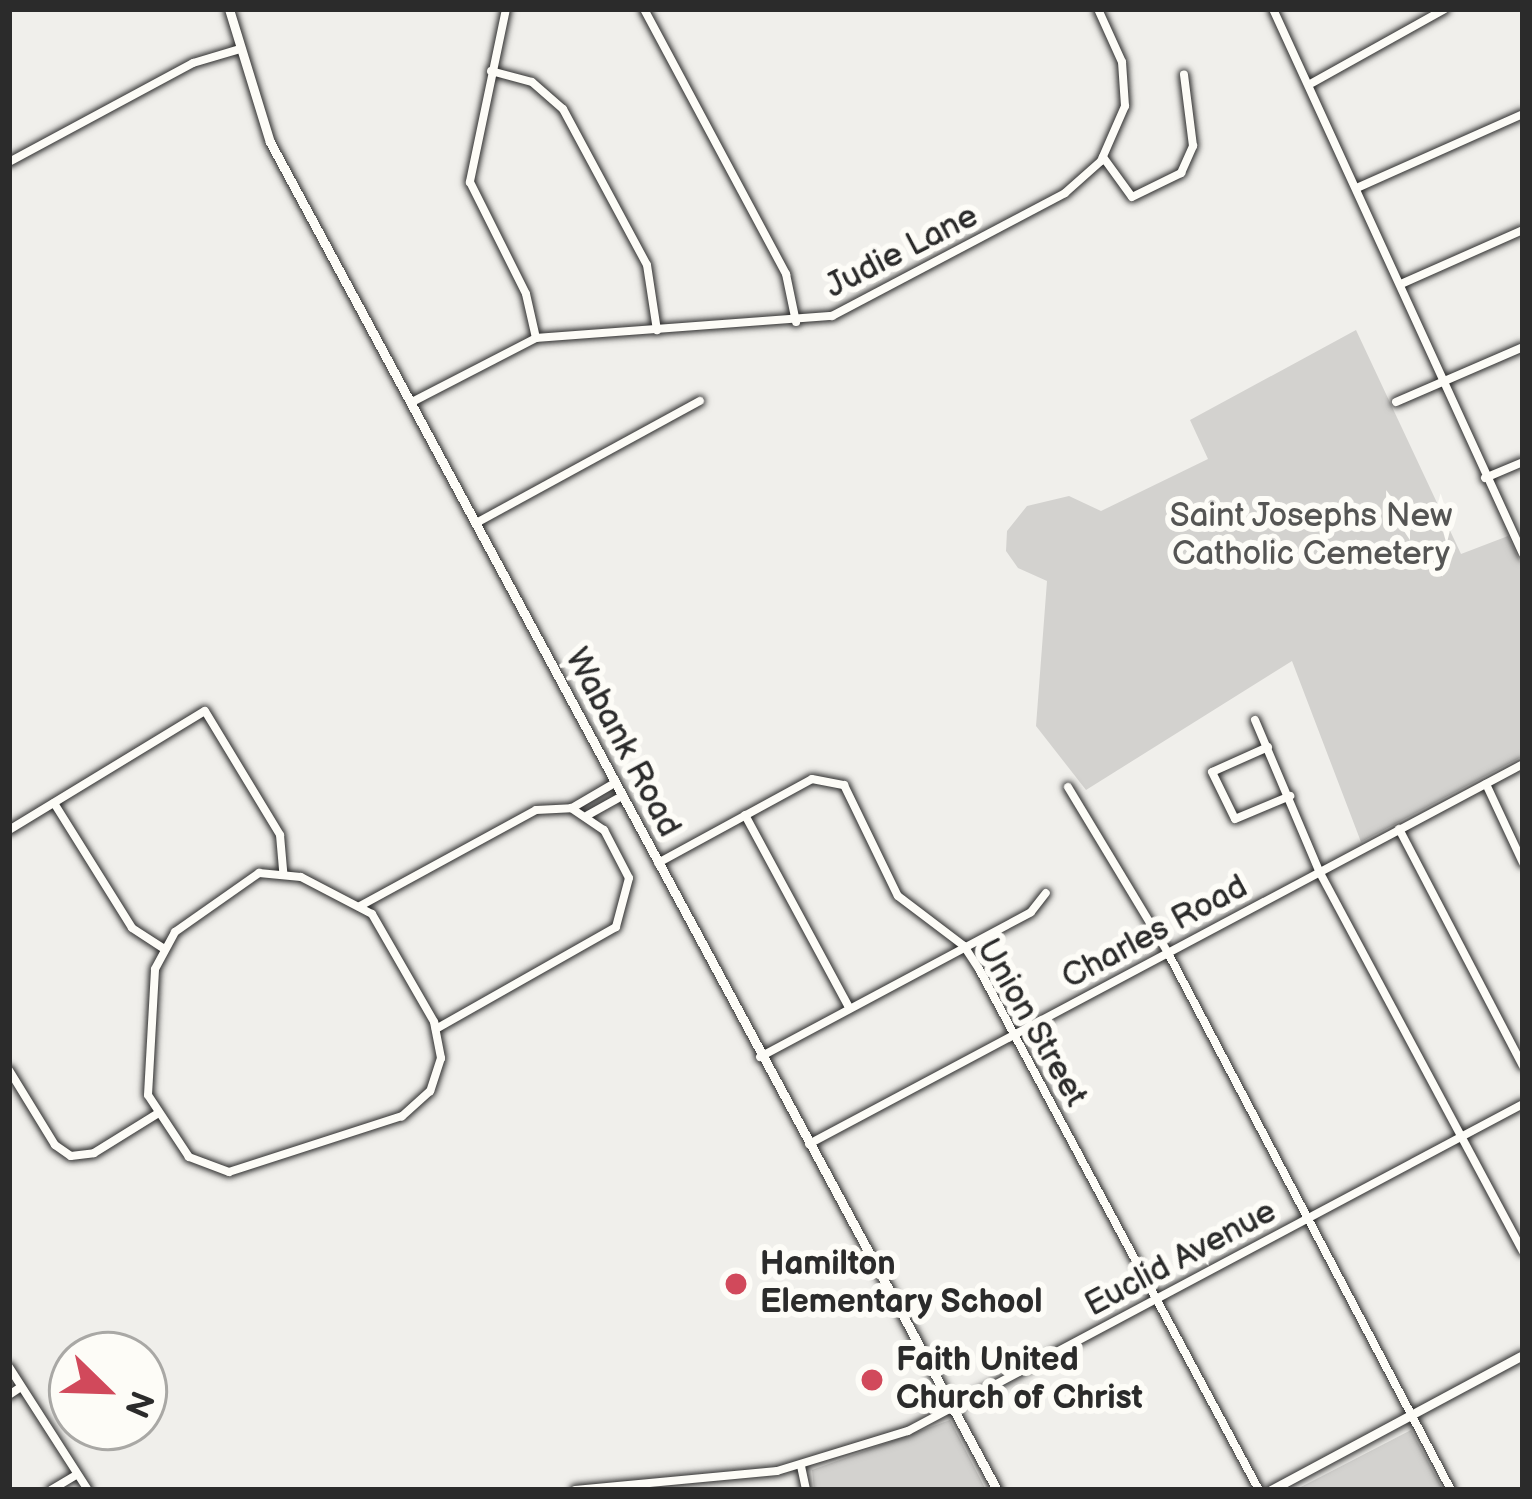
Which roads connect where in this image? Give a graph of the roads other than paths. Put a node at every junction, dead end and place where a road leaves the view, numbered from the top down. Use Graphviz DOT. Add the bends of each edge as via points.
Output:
graph roads {
  1 [pos="229,9"];
  2 [pos="506,9"];
  3 [pos="644,9"];
  4 [pos="1098,9"];
  5 [pos="1273,9"];
  6 [pos="1445,9"];
  7 [pos="237,50"];
  8 [pos="491,71"];
  9 [pos="1184,75"];
  10 [pos="1312,83"];
  11 [pos="1523,114"];
  12 [pos="1103,157"];
  13 [pos="9,162"];
  14 [pos="1358,187"];
  15 [pos="1523,230"];
  16 [pos="1401,284"];
  17 [pos="796,322"];
  18 [pos="656,330"];
  19 [pos="536,338"];
  20 [pos="1523,347"];
  21 [pos="1443,382"];
  22 [pos="412,401"];
  23 [pos="700,401"];
  24 [pos="1396,402"];
  25 [pos="1523,462"];
  26 [pos="1485,478"];
  27 [pos="476,523"];
  28 [pos="1523,554"];
  29 [pos="1255,720"];
  30 [pos="1268,747"];
  31 [pos="1523,764"];
  32 [pos="613,784"];
  33 [pos="1486,784"];
  34 [pos="1068,787"];
  35 [pos="1290,796"];
  36 [pos="620,797"];
  37 [pos="54,803"];
  38 [pos="571,808"];
  39 [pos="745,814"];
  40 [pos="588,815"];
  41 [pos="9,830"];
  42 [pos="1400,830"];
  43 [pos="1523,863"];
  44 [pos="656,864"];
  45 [pos="283,873"];
  46 [pos="1320,873"];
  47 [pos="1046,893"];
  48 [pos="360,906"];
  49 [pos="964,946"];
  50 [pos="163,948"];
  51 [pos="1168,953"];
  52 [pos="849,1007"];
  53 [pos="436,1029"];
  54 [pos="1014,1034"];
  55 [pos="760,1057"];
  56 [pos="1523,1066"];
  57 [pos="9,1070"];
  58 [pos="1523,1104"];
  59 [pos="158,1114"];
  60 [pos="1462,1137"];
  61 [pos="809,1144"];
  62 [pos="1309,1218"];
  63 [pos="1523,1251"];
  64 [pos="1156,1300"];
  65 [pos="1523,1355"];
  66 [pos="9,1367"];
  67 [pos="21,1387"];
  68 [pos="9,1395"];
  69 [pos="952,1409"];
  70 [pos="1413,1414"];
  71 [pos="801,1466"];
  72 [pos="76,1474"];
  73 [pos="51,1490"];
  74 [pos="88,1490"];
  75 [pos="575,1490"];
  76 [pos="806,1490"];
  77 [pos="997,1490"];
  78 [pos="1259,1490"];
  79 [pos="1271,1490"];
  80 [pos="1451,1490"];
  1 -- 7 [label="street, Wabank Road"];
  2 -- 8 [label="street"];
  3 -- 17 [label="street" via="786,274"];
  4 -- 12 [label="street, Judie Lane" via="1125,81 1121,119"];
  5 -- 10 [label="street"];
  6 -- 10 [label="street"];
  7 -- 13 [label="street" via="193,64"];
  7 -- 22 [label="street, Wabank Road" via="269,142"];
  8 -- 18 [label="street" via="557,99 647,265"];
  8 -- 19 [label="street" via="470,182 518,274"];
  9 -- 12 [label="street" via="1193,146 1180,172 1132,197"];
  10 -- 14 [label="street"];
  11 -- 14 [label="street"];
  12 -- 17 [label="street, Judie Lane" via="1064,193 858,305"];
  14 -- 16 [label="street"];
  15 -- 16 [label="street"];
  16 -- 21 [label="street"];
  17 -- 18 [label="street, Judie Lane"];
  18 -- 19 [label="street, Judie Lane"];
  19 -- 22 [label="street, Judie Lane"];
  20 -- 21 [label="street"];
  21 -- 24 [label="street"];
  21 -- 26 [label="street"];
  22 -- 27 [label="street, Wabank Road"];
  23 -- 27 [label="street"];
  25 -- 26 [label="street"];
  26 -- 28 [label="street"];
  27 -- 32 [label="street, Wabank Road"];
  29 -- 30 [label="street"];
  30 -- 35 [label="street"];
  30 -- 35 [label="street" via="1212,772 1235,819"];
  31 -- 33 [label="street, Charles Road"];
  32 -- 36 [label="street, Wabank Road"];
  32 -- 38 [label="street"];
  33 -- 42 [label="street, Charles Road"];
  33 -- 43 [label="street"];
  34 -- 51 [label="street"];
  35 -- 46 [label="street"];
  36 -- 40 [label="street"];
  36 -- 44 [label="street, Wabank Road"];
  37 -- 41 [label="street"];
  37 -- 45 [label="street" via="205,712 280,835"];
  37 -- 50 [label="street" via="132,928"];
  38 -- 40 [label="street"];
  38 -- 48 [label="street" via="536,810"];
  39 -- 44 [label="street, Union Street"];
  39 -- 49 [label="street, Union Street" via="812,778 838,780 898,896"];
  39 -- 52 [label="street"];
  40 -- 53 [label="street" via="629,878 616,927"];
  42 -- 46 [label="street, Charles Road"];
  42 -- 56 [label="street"];
  44 -- 55 [label="street, Wabank Road"];
  45 -- 48 [label="street"];
  45 -- 50 [label="street" via="236,885"];
  46 -- 51 [label="street, Charles Road"];
  46 -- 60 [label="street"];
  47 -- 49 [label="street" via="1031,912"];
  48 -- 53 [label="street" via="394,945"];
  49 -- 52 [label="street"];
  49 -- 54 [label="street, Union Street"];
  50 -- 59 [label="street" via="146,1087"];
  51 -- 54 [label="street, Charles Road"];
  51 -- 62 [label="street"];
  52 -- 55 [label="street"];
  53 -- 59 [label="street" via="439,1070 410,1112 252,1170 195,1161"];
  54 -- 61 [label="street, Charles Road"];
  54 -- 64 [label="street, Union Street"];
  55 -- 61 [label="street, Wabank Road"];
  57 -- 59 [label="street" via="55,1145 71,1156 94,1153"];
  58 -- 60 [label="street, Euclid Avenue"];
  60 -- 62 [label="street, Euclid Avenue"];
  60 -- 63 [label="street"];
  61 -- 69 [label="street, Wabank Road"];
  62 -- 64 [label="street, Euclid Avenue"];
  62 -- 70 [label="street"];
  64 -- 69 [label="street, Euclid Avenue"];
  64 -- 78 [label="street, Union Street"];
  65 -- 70 [label="street"];
  66 -- 67 [label="street"];
  67 -- 68 [label="street"];
  67 -- 72 [label="street"];
  69 -- 71 [label="street, Euclid Avenue"];
  69 -- 77 [label="street, Wabank Road"];
  70 -- 79 [label="street"];
  70 -- 80 [label="street"];
  71 -- 75 [label="street, Euclid Avenue"];
  71 -- 76 [label="street"];
  72 -- 73 [label="street"];
  72 -- 74 [label="street"];
}
